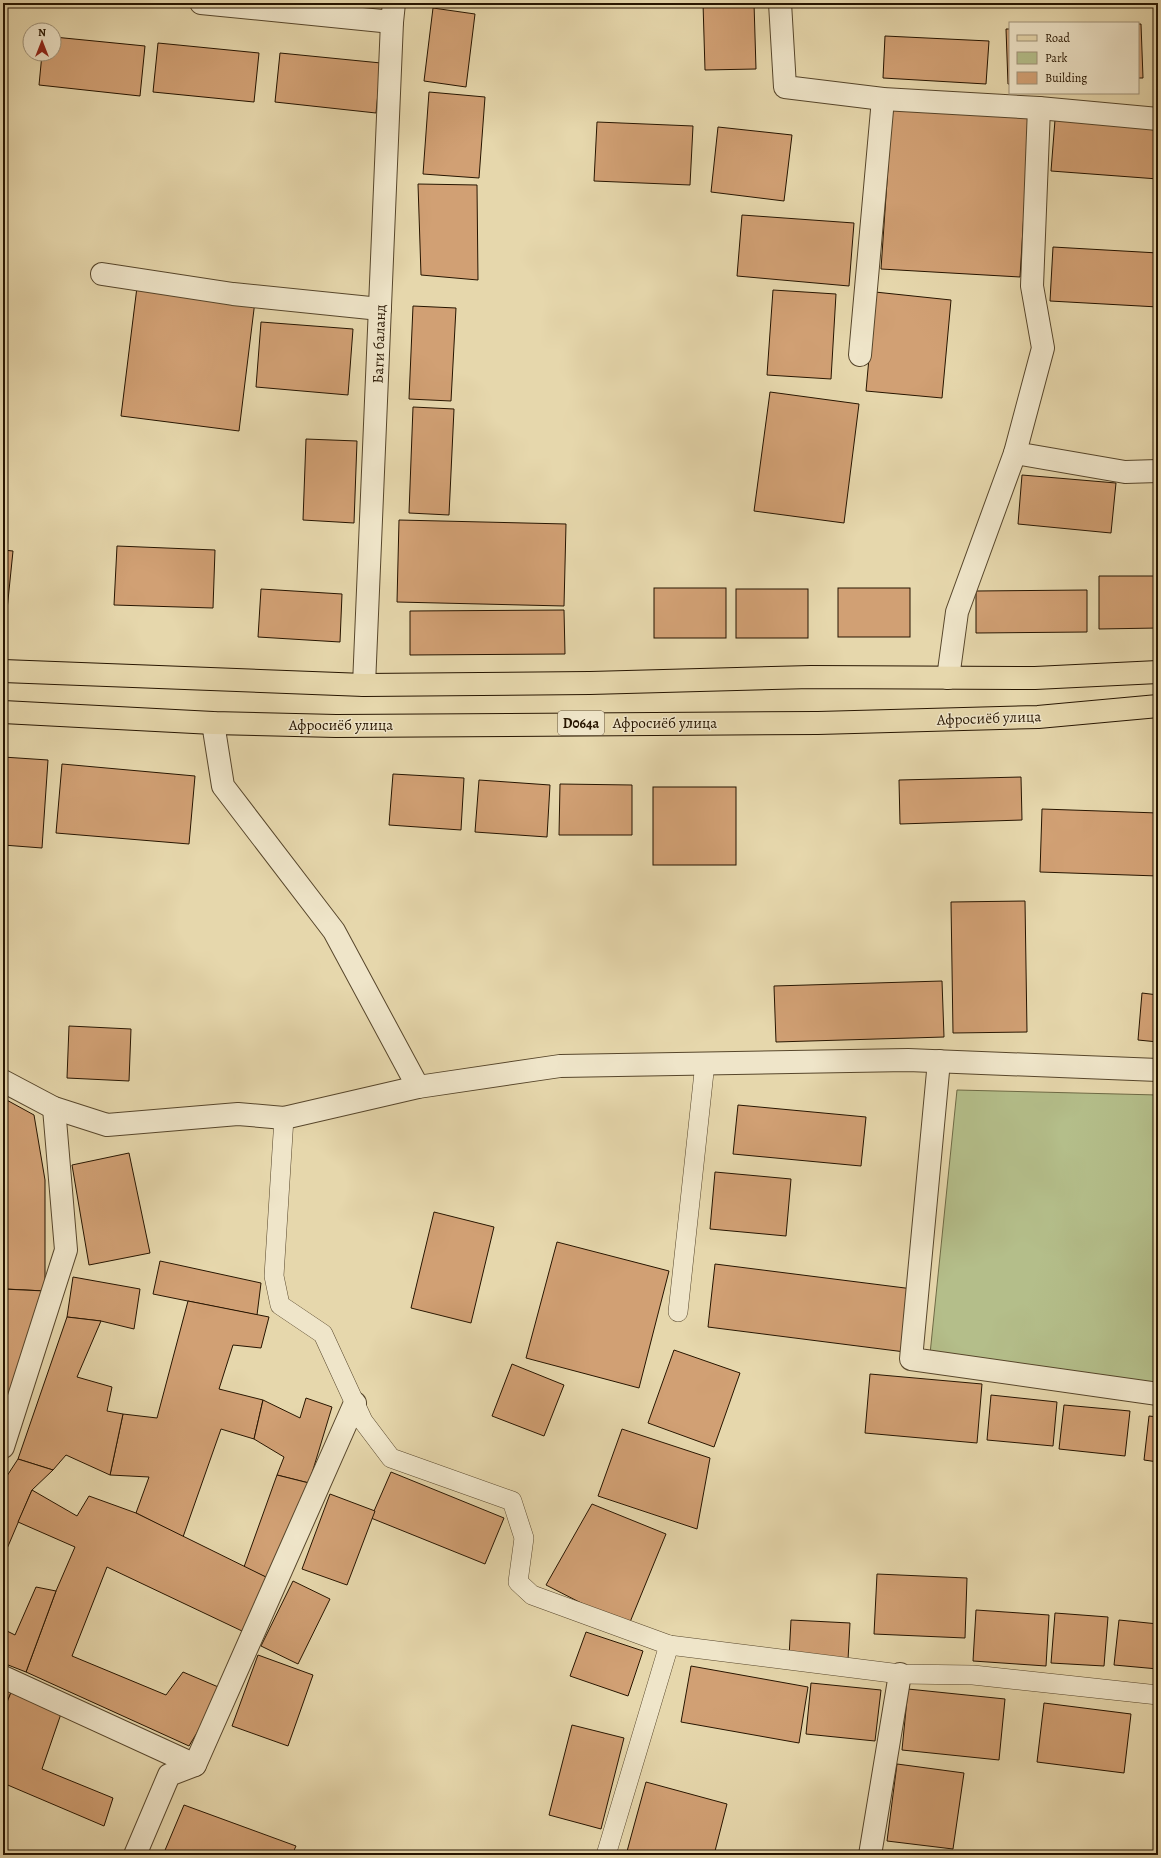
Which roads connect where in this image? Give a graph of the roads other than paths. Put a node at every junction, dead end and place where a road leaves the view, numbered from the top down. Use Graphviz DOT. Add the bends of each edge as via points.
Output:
graph roads {
  1 [pos="201,3"];
  2 [pos="780,3"];
  3 [pos="393,12"];
  4 [pos="884,99"];
  5 [pos="1039,108"];
  6 [pos="1158,118"];
  7 [pos="102,274"];
  8 [pos="380,309"];
  9 [pos="860,355"];
  10 [pos="1015,453"];
  11 [pos="1158,471"];
  12 [pos="3,671"];
  13 [pos="1158,672"];
  14 [pos="948,678"];
  15 [pos="364,685"];
  16 [pos="1158,706"];
  17 [pos="3,712"];
  18 [pos="213,723"];
  19 [pos="939,1061"];
  20 [pos="705,1063"];
  21 [pos="1158,1070"];
  22 [pos="3,1081"];
  23 [pos="418,1087"];
  24 [pos="54,1108"];
  25 [pos="284,1118"];
  26 [pos="678,1312"];
  27 [pos="1158,1394"];
  28 [pos="355,1403"];
  29 [pos="3,1447"];
  30 [pos="669,1645"];
  31 [pos="900,1674"];
  32 [pos="3,1677"];
  33 [pos="1158,1695"];
  34 [pos="195,1765"];
  35 [pos="135,1855"];
  36 [pos="606,1855"];
  37 [pos="870,1855"];
  1 -- 3 [label="street"];
  2 -- 4 [label="street" via="785,87"];
  3 -- 8 [label="street, Баги баланд"];
  4 -- 5 [label="street"];
  4 -- 9 [label="street"];
  5 -- 6 [label="street"];
  5 -- 10 [label="street" via="1032,286 1043,348"];
  7 -- 8 [label="street" via="233,294"];
  8 -- 15 [label="street, Баги баланд"];
  10 -- 11 [label="street" via="1125,472"];
  10 -- 14 [label="street" via="956,612"];
  12 -- 15 [label="main road"];
  13 -- 14 [label="main road" via="1035,678"];
  14 -- 15 [label="main road" via="811,677 590,683"];
  16 -- 18 [label="main road, Афросиёб улица / D064a" via="1038,717 818,723 336,726"];
  17 -- 18 [label="main road, Афросиёб улица / D064a"];
  18 -- 23 [label="street" via="224,786 334,931"];
  19 -- 20 [label="street"];
  19 -- 21 [label="street"];
  19 -- 27 [label="street" via="911,1359"];
  20 -- 23 [label="street" via="560,1066"];
  20 -- 26 [label="lane"];
  22 -- 24 [label="street"];
  23 -- 25 [label="street"];
  24 -- 25 [label="street" via="107,1125 238,1114"];
  24 -- 29 [label="street" via="66,1250"];
  25 -- 28 [label="lane" via="274,1276 280,1305 323,1334"];
  28 -- 30 [label="lane" via="363,1421 391,1458 512,1501 524,1538 518,1582 532,1595"];
  28 -- 34 [label="street"];
  30 -- 31 [label="lane"];
  30 -- 36 [label="lane"];
  31 -- 33 [label="lane" via="973,1674"];
  31 -- 37 [label="street"];
  32 -- 34 [label="street"];
  34 -- 35 [label="street" via="169,1775"];
}
